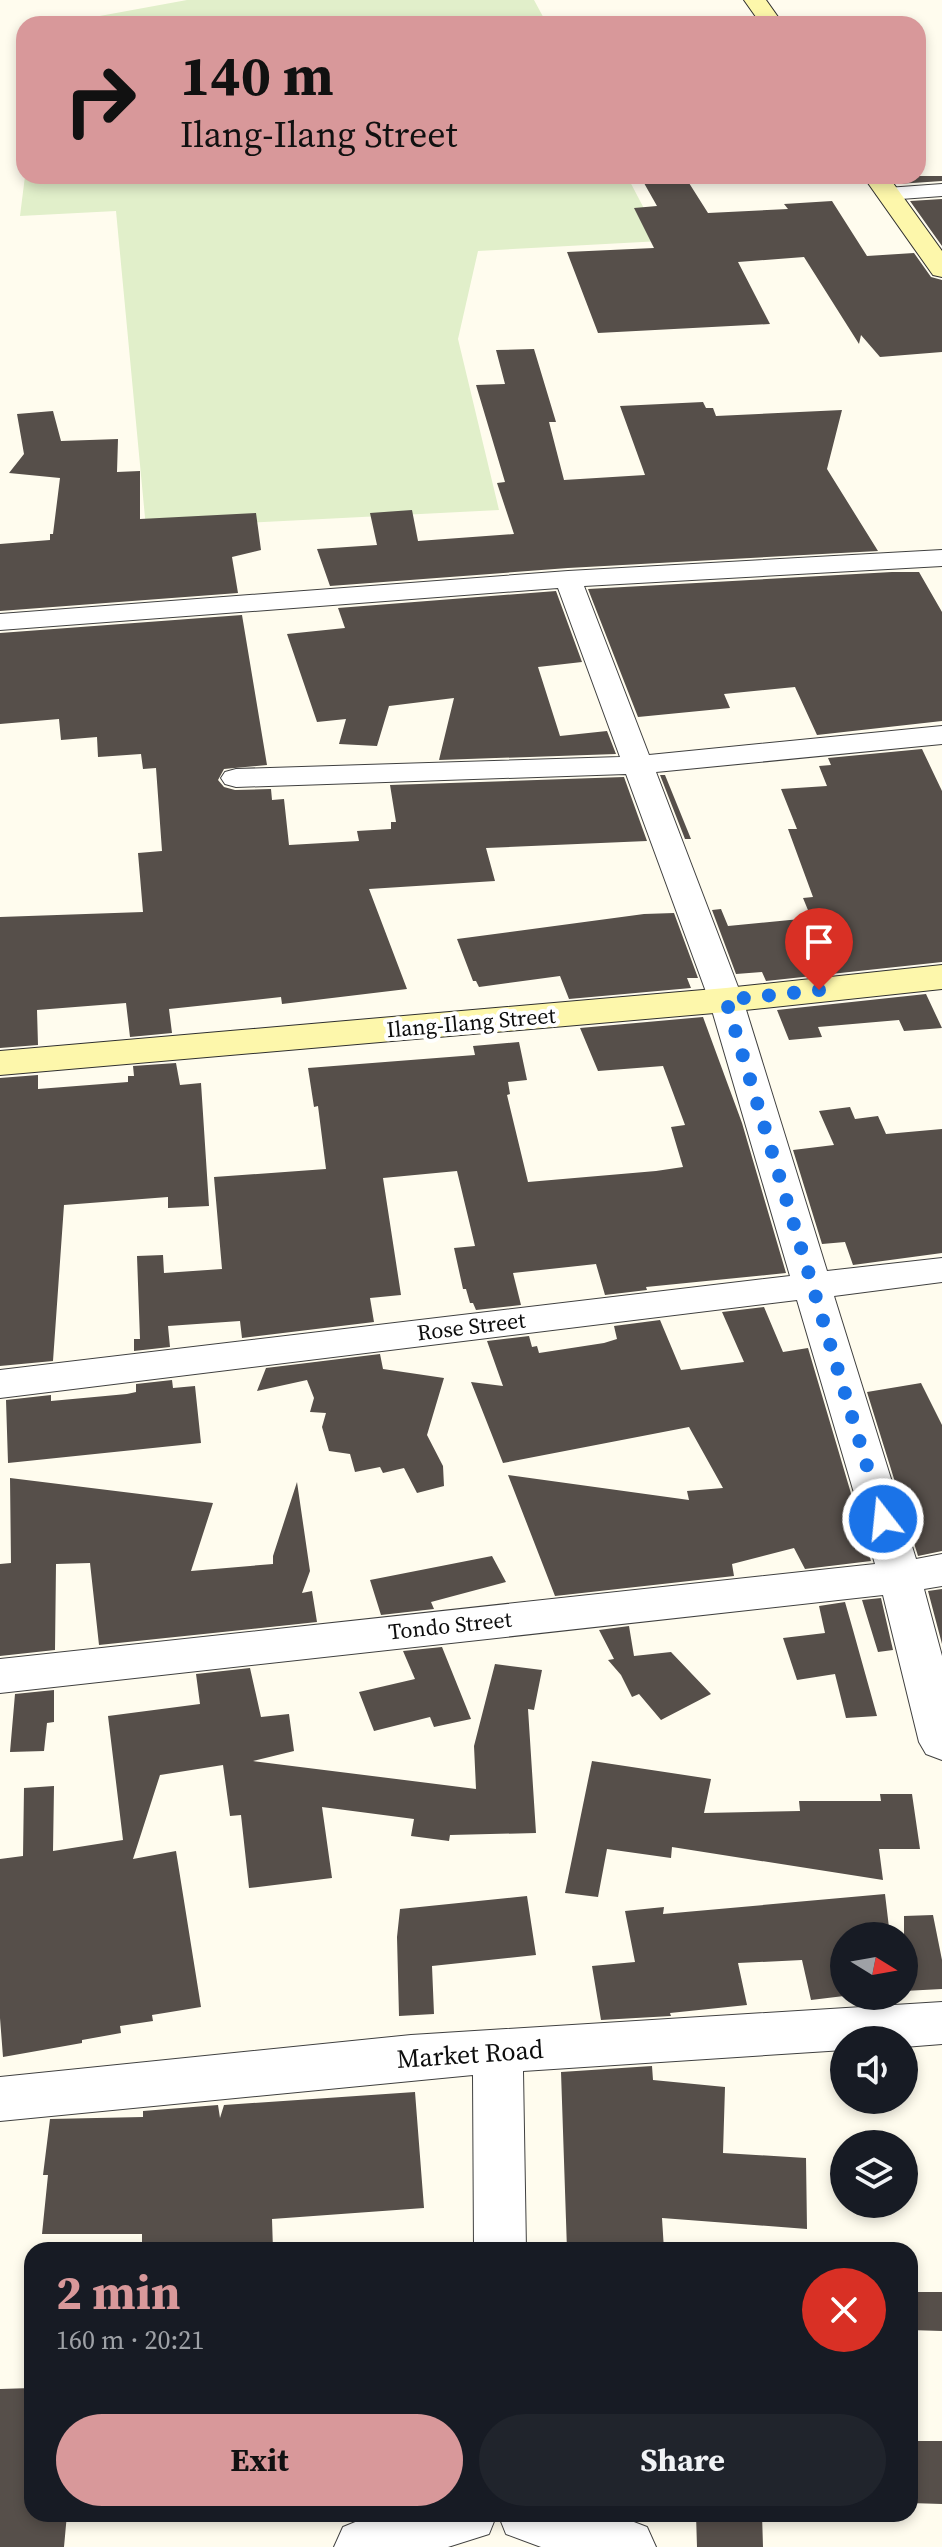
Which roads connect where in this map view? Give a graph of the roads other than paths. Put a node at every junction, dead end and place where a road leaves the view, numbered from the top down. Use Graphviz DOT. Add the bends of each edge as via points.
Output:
graph roads {
  1 [pos="881,185"];
  2 [pos="942,190"];
  3 [pos="942,269"];
  4 [pos="942,558"];
  5 [pos="568,579"];
  6 [pos="0,622"];
  7 [pos="942,735"];
  8 [pos="638,765"];
  9 [pos="236,778"];
  10 [pos="942,977"];
  11 [pos="726,1000"];
  12 [pos="0,1063"];
  13 [pos="942,1270"];
  14 [pos="814,1284"];
  15 [pos="0,1384"];
  16 [pos="942,1570"];
  17 [pos="900,1577"];
  18 [pos="0,1676"];
  19 [pos="942,1742"];
  20 [pos="942,2023"];
  21 [pos="498,2052"];
  22 [pos="0,2099"];
  23 [pos="500,2242"];
  24 [pos="435,2522"];
  25 [pos="550,2522"];
  26 [pos="363,2547"];
  27 [pos="627,2547"];
  1 -- 2 [label="street"];
  1 -- 3 [label="main road"];
  4 -- 5 [label="street"];
  5 -- 6 [label="street"];
  5 -- 8 [label="street"];
  7 -- 8 [label="street"];
  8 -- 9 [label="street"];
  8 -- 11 [label="street"];
  10 -- 11 [label="main road, Ilang-Ilang Street"];
  11 -- 12 [label="main road, Ilang-Ilang Street"];
  11 -- 14 [label="street"];
  13 -- 14 [label="street, Rose Street"];
  14 -- 15 [label="street, Rose Street"];
  14 -- 17 [label="street"];
  16 -- 17 [label="street, Tondo Street"];
  17 -- 18 [label="street, Tondo Street"];
  17 -- 19 [label="street"];
  20 -- 21 [label="street, Market Road"];
  21 -- 22 [label="street, Market Road"];
  21 -- 23 [label="street"];
  24 -- 26 [label="street"];
  25 -- 27 [label="street"];
}
